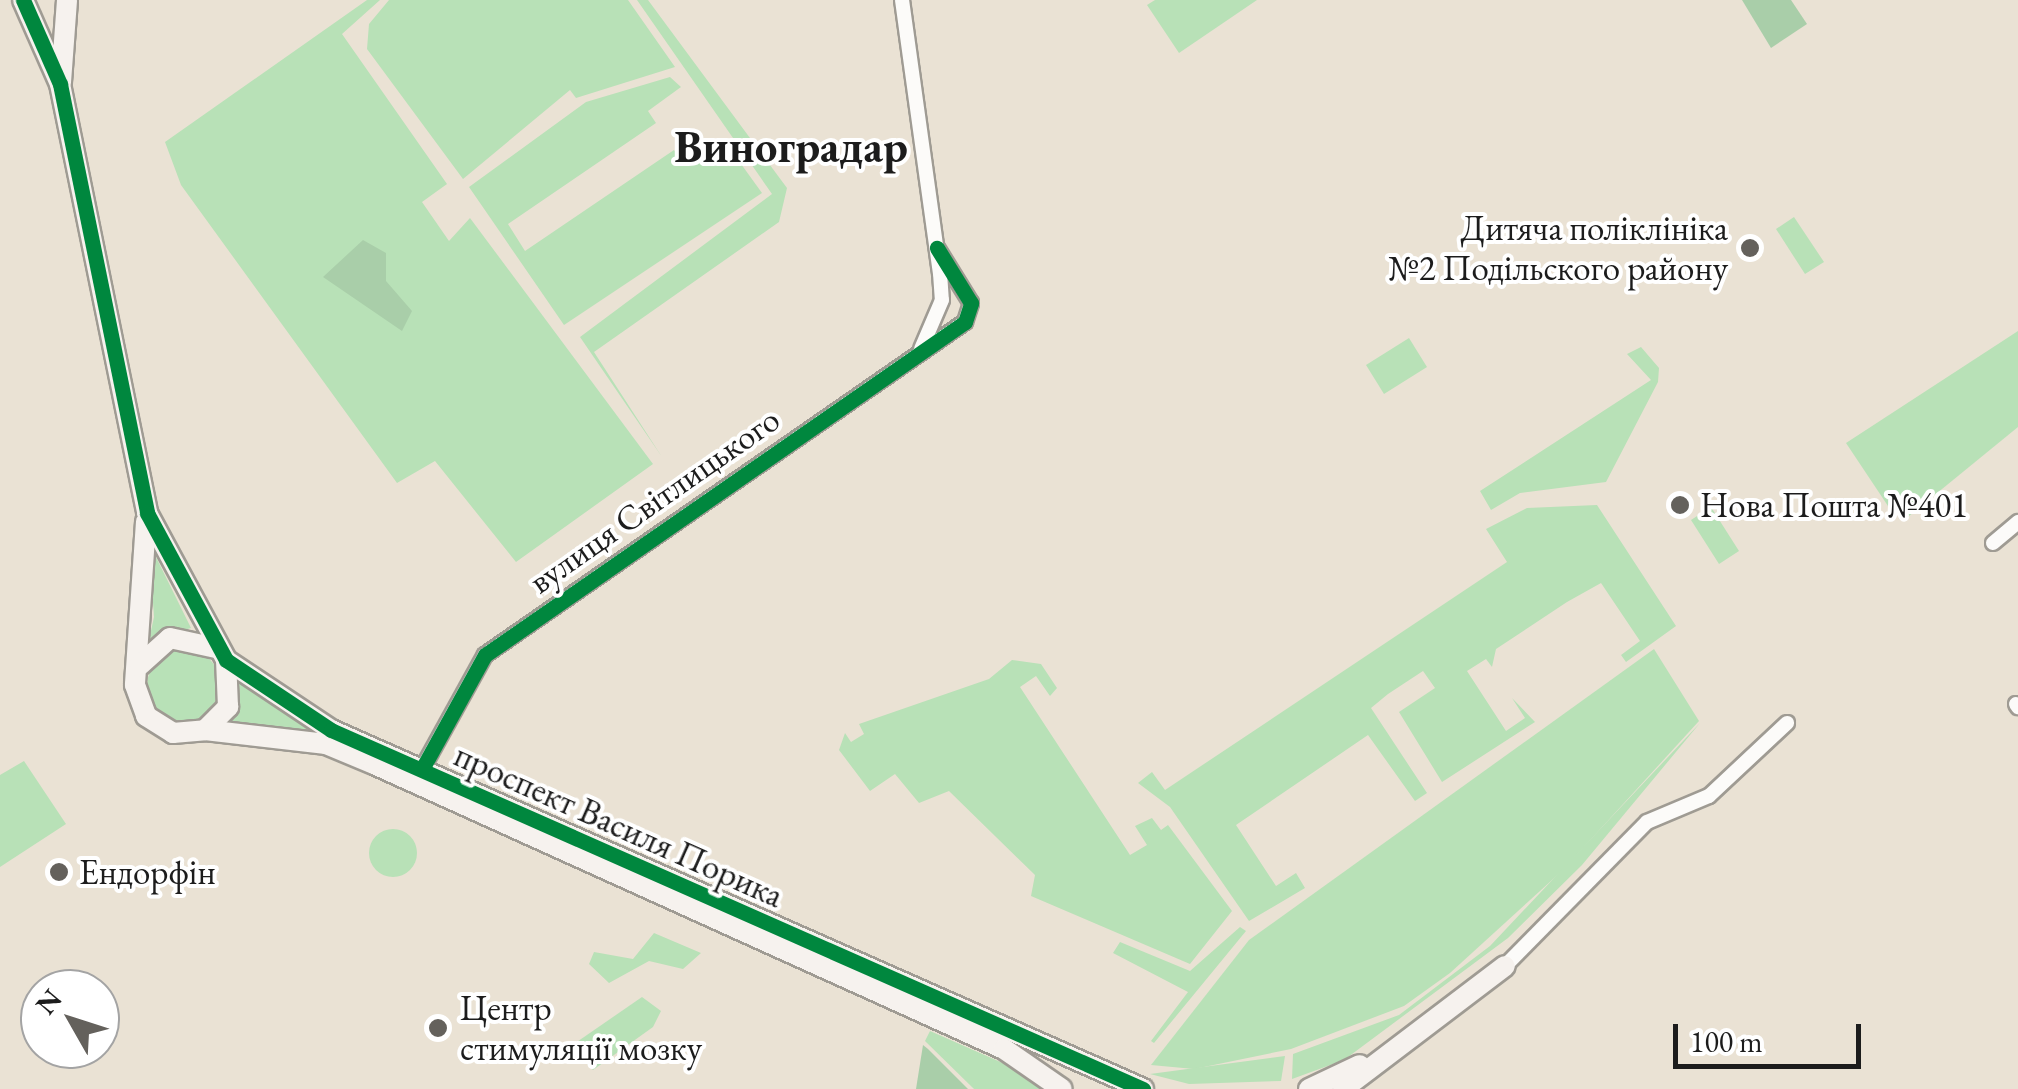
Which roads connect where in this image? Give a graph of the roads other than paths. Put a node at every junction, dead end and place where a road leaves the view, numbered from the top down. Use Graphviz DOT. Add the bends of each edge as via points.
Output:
graph roads {
  1 [pos="23,0"];
  2 [pos="67,0"];
  3 [pos="902,0"];
  4 [pos="60,84"];
  5 [pos="937,248"];
  6 [pos="961,293"];
  7 [pos="941,304"];
  8 [pos="964,322"];
  9 [pos="921,350"];
  10 [pos="146,513"];
  11 [pos="2018,522"];
  12 [pos="1993,543"];
  13 [pos="221,654"];
  14 [pos="137,671"];
  15 [pos="1787,723"];
  16 [pos="205,730"];
  17 [pos="422,769"];
  18 [pos="1505,966"];
  19 [pos="1416,1037"];
  20 [pos="1062,1089"];
  21 [pos="1143,1089"];
  22 [pos="1309,1089"];
  23 [pos="1343,1089"];
  1 -- 4 [label="street, проспект Василя Порика"];
  2 -- 4 [label="street, проспект Василя Порика"];
  3 -- 5 [label="street"];
  4 -- 10 [label="street, проспект Василя Порика"];
  5 -- 6 [label="street"];
  5 -- 7 [label="street"];
  6 -- 7 [label="street"];
  6 -- 8 [label="street" via="971,303"];
  7 -- 8 [label="street" via="945,321"];
  7 -- 9 [label="street"];
  8 -- 9 [label="street, вулиця Світлицького"];
  9 -- 17 [label="street, вулиця Світлицького" via="485,655"];
  10 -- 13 [label="street, проспект Василя Порика"];
  10 -- 14 [label="street, проспект Василя Порика"];
  11 -- 12 [label="street"];
  13 -- 14 [label="street, проспект Василя Порика" via="170,638"];
  13 -- 16 [label="street" via="232,692"];
  13 -- 17 [label="street, проспект Василя Порика" via="331,730"];
  14 -- 16 [label="street, проспект Василя Порика" via="138,701 158,726"];
  15 -- 18 [label="street" via="1709,796 1647,822"];
  16 -- 20 [label="street, проспект Василя Порика" via="326,744 374,764 1004,1049"];
  17 -- 21 [label="street, проспект Василя Порика"];
  18 -- 19 [label="street"];
  19 -- 22 [label="street"];
  19 -- 23 [label="street"];
}
